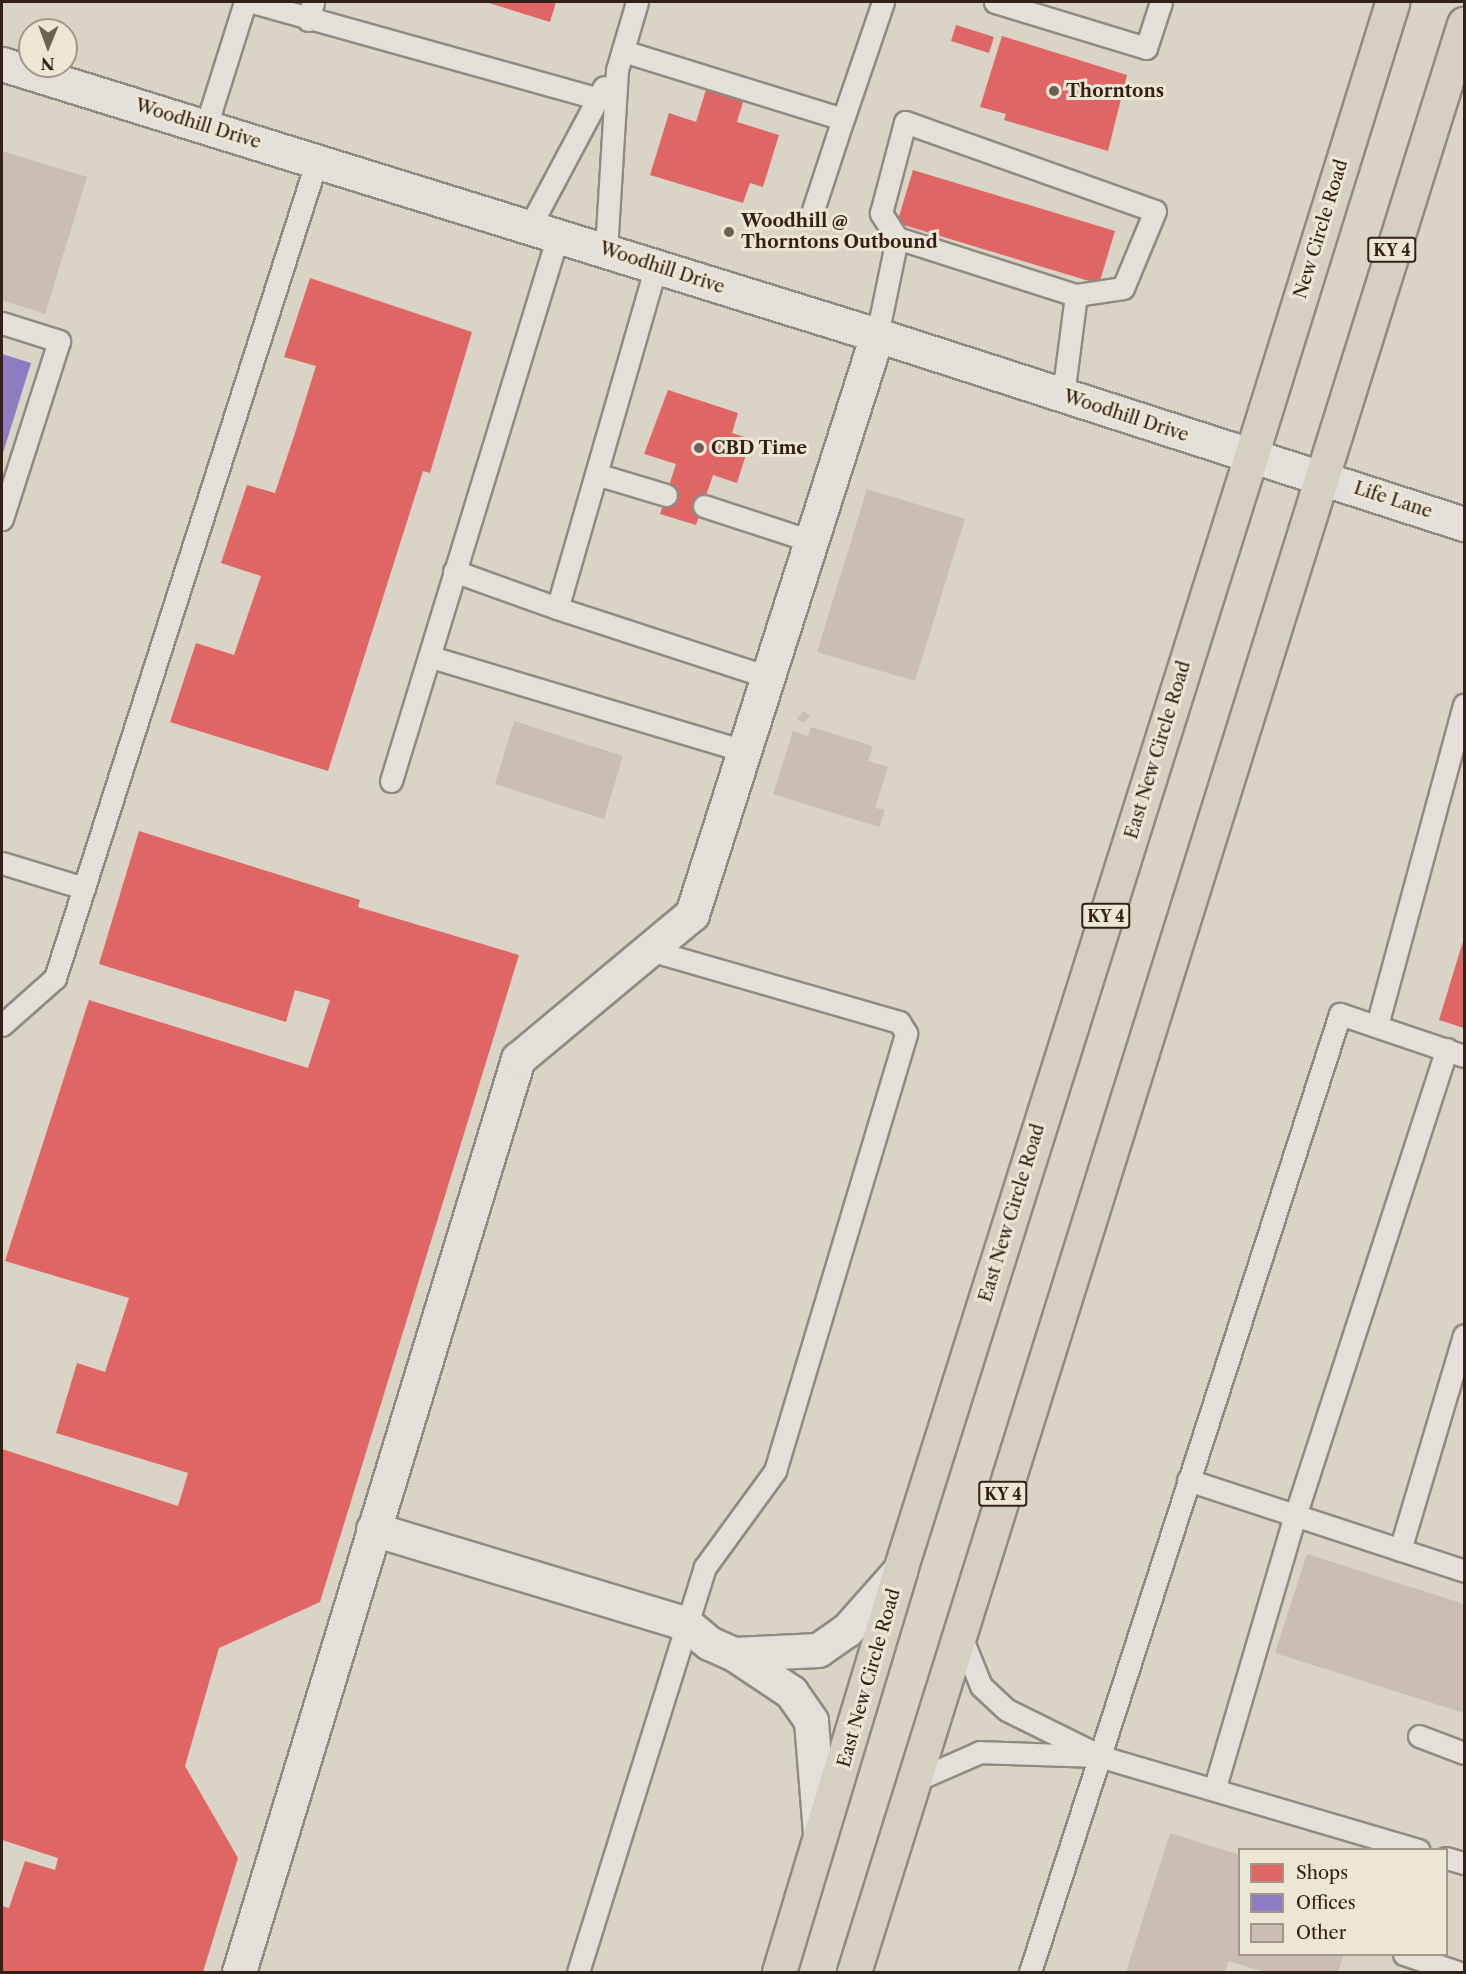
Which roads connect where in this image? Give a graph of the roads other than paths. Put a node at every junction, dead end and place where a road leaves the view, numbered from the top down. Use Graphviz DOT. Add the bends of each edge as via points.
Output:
graph roads {
  1 [pos="245,2"];
  2 [pos="252,2"];
  3 [pos="637,2"];
  4 [pos="883,2"];
  5 [pos="995,2"];
  6 [pos="1161,2"];
  7 [pos="1392,2"];
  8 [pos="310,11"];
  9 [pos="1464,24"];
  10 [pos="620,61"];
  11 [pos="2,64"];
  12 [pos="596,98"];
  13 [pos="843,119"];
  14 [pos="206,126"];
  15 [pos="317,160"];
  16 [pos="813,210"];
  17 [pos="544,231"];
  18 [pos="897,238"];
  19 [pos="606,250"];
  20 [pos="656,266"];
  21 [pos="1076,295"];
  22 [pos="2,322"];
  23 [pos="877,335"];
  24 [pos="1062,395"];
  25 [pos="1251,456"];
  26 [pos="596,474"];
  27 [pos="1322,477"];
  28 [pos="666,495"];
  29 [pos="704,506"];
  30 [pos="2,519"];
  31 [pos="1464,524"];
  32 [pos="811,541"];
  33 [pos="454,571"];
  34 [pos="557,608"];
  35 [pos="431,657"];
  36 [pos="768,677"];
  37 [pos="1462,719"];
  38 [pos="744,751"];
  39 [pos="392,781"];
  40 [pos="2,863"];
  41 [pos="84,888"];
  42 [pos="649,950"];
  43 [pos="2,1025"];
  44 [pos="1377,1025"];
  45 [pos="1456,1052"];
  46 [pos="1464,1335"];
  47 [pos="1188,1480"];
  48 [pos="1295,1516"];
  49 [pos="373,1529"];
  50 [pos="1400,1550"];
  51 [pos="900,1570"];
  52 [pos="1464,1571"];
  53 [pos="685,1623"];
  54 [pos="960,1634"];
  55 [pos="734,1654"];
  56 [pos="1419,1736"];
  57 [pos="1464,1753"];
  58 [pos="1102,1757"];
  59 [pos="914,1781"];
  60 [pos="1215,1787"];
  61 [pos="821,1841"];
  62 [pos="1413,1848"];
  63 [pos="1448,1859"];
  64 [pos="1464,1863"];
  65 [pos="1410,1956"];
  66 [pos="239,1972"];
  67 [pos="578,1972"];
  68 [pos="779,1972"];
  69 [pos="854,1972"];
  70 [pos="1030,1972"];
  71 [pos="1457,1972"];
  1 -- 14 [label="lane"];
  2 -- 8 [label="lane"];
  3 -- 10 [label="lane"];
  4 -- 13 [label="lane"];
  5 -- 6 [label="lane" via="1146,48"];
  7 -- 25 [label="highway, New Circle Road / KY 4"];
  8 -- 12 [label="lane"];
  9 -- 27 [label="highway, KY 4"];
  10 -- 12 [label="lane"];
  10 -- 13 [label="lane"];
  10 -- 19 [label="lane"];
  11 -- 14 [label="street, Woodhill Drive"];
  12 -- 17 [label="lane"];
  13 -- 16 [label="lane"];
  14 -- 15 [label="street, Woodhill Drive"];
  15 -- 17 [label="street, Woodhill Drive"];
  15 -- 41 [label="lane"];
  17 -- 19 [label="street, Woodhill Drive"];
  17 -- 33 [label="lane"];
  18 -- 21 [label="lane"];
  18 -- 21 [label="lane" via="881,213 905,122 1155,211 1123,288"];
  18 -- 23 [label="lane"];
  19 -- 20 [label="street, Woodhill Drive"];
  20 -- 23 [label="street, Woodhill Drive"];
  20 -- 26 [label="lane"];
  21 -- 24 [label="lane"];
  22 -- 30 [label="lane" via="59,341"];
  23 -- 24 [label="street, Woodhill Drive"];
  23 -- 32 [label="street"];
  24 -- 25 [label="street, Woodhill Drive"];
  25 -- 27 [label="street, Woodhill Drive"];
  25 -- 51 [label="highway, East New Circle Road / KY 4"];
  26 -- 28 [label="lane"];
  26 -- 34 [label="lane"];
  27 -- 31 [label="street, Life Lane"];
  27 -- 54 [label="highway, KY 4"];
  29 -- 32 [label="lane"];
  32 -- 36 [label="street"];
  33 -- 34 [label="lane"];
  33 -- 35 [label="lane"];
  34 -- 36 [label="lane"];
  35 -- 38 [label="lane"];
  35 -- 39 [label="lane"];
  36 -- 38 [label="street"];
  37 -- 44 [label="lane"];
  38 -- 42 [label="street" via="692,914"];
  40 -- 41 [label="lane"];
  41 -- 43 [label="lane" via="55,978"];
  42 -- 49 [label="street" via="518,1059"];
  42 -- 53 [label="lane" via="898,1022 906,1033 775,1470 705,1567"];
  44 -- 45 [label="lane"];
  44 -- 47 [label="lane" via="1340,1014"];
  45 -- 48 [label="lane"];
  46 -- 50 [label="lane"];
  47 -- 48 [label="lane"];
  47 -- 58 [label="lane"];
  48 -- 50 [label="lane"];
  48 -- 60 [label="lane"];
  49 -- 53 [label="street"];
  49 -- 66 [label="street"];
  50 -- 52 [label="lane"];
  51 -- 55 [label="street" via="847,1630 818,1650"];
  51 -- 61 [label="highway, East New Circle Road / KY 4"];
  53 -- 55 [label="street" via="709,1643"];
  53 -- 67 [label="lane"];
  54 -- 58 [label="lane" via="981,1686 1006,1710"];
  54 -- 59 [label="highway, KY 4"];
  55 -- 61 [label="street" via="791,1692 811,1721"];
  56 -- 57 [label="lane"];
  58 -- 59 [label="lane" via="980,1752"];
  58 -- 60 [label="lane"];
  58 -- 70 [label="lane"];
  59 -- 69 [label="highway, KY 4"];
  60 -- 62 [label="lane"];
  61 -- 68 [label="highway, East New Circle Road / KY 4"];
  63 -- 64 [label="lane"];
  65 -- 71 [label="lane"];
}
